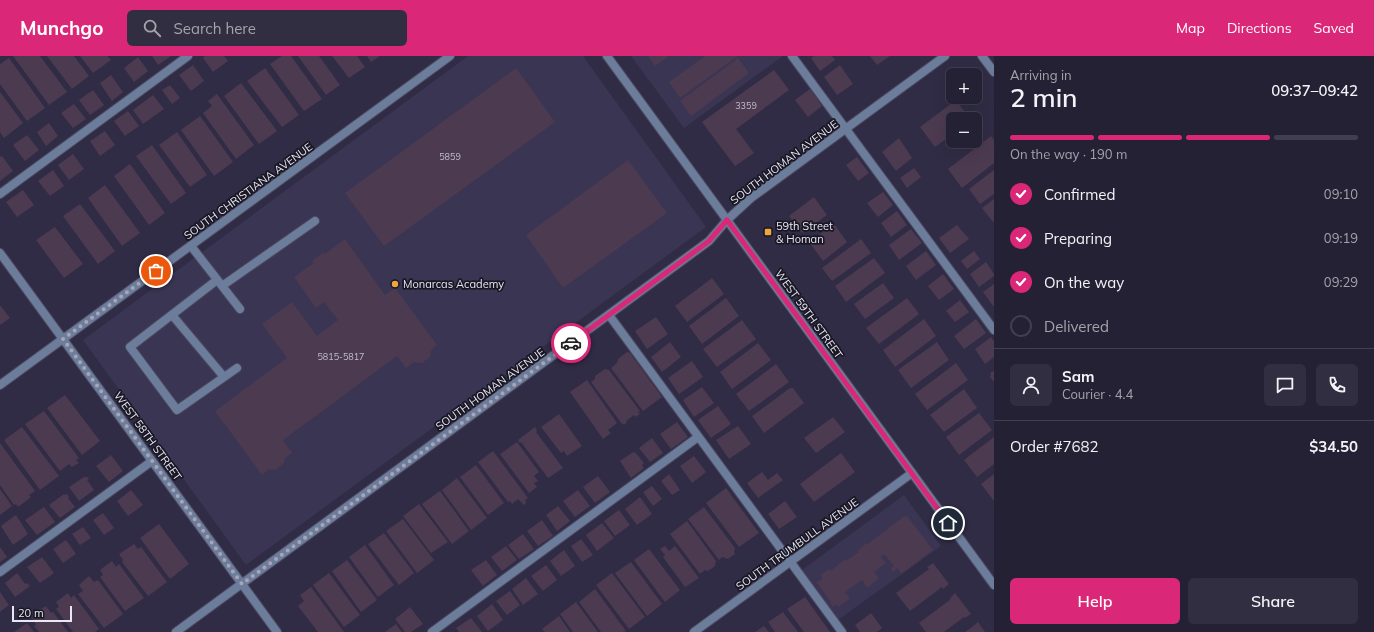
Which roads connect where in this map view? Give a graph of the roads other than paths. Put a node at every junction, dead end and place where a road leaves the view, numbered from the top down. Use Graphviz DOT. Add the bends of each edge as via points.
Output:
graph roads {
  1 [pos="188,56"];
  2 [pos="450,56"];
  3 [pos="607,56"];
  4 [pos="792,56"];
  5 [pos="945,56"];
  6 [pos="982,56"];
  7 [pos="440,59"];
  8 [pos="994,72"];
  9 [pos="846,129"];
  10 [pos="0,194"];
  11 [pos="727,220"];
  12 [pos="315,221"];
  13 [pos="191,246"];
  14 [pos="0,254"];
  15 [pos="220,283"];
  16 [pos="240,309"];
  17 [pos="172,315"];
  18 [pos="609,315"];
  19 [pos="994,330"];
  20 [pos="63,339"];
  21 [pos="237,368"];
  22 [pos="224,377"];
  23 [pos="0,385"];
  24 [pos="698,437"];
  25 [pos="152,461"];
  26 [pos="912,473"];
  27 [pos="790,562"];
  28 [pos="0,572"];
  29 [pos="242,584"];
  30 [pos="994,585"];
  31 [pos="176,632"];
  32 [pos="277,632"];
  33 [pos="432,632"];
  34 [pos="694,632"];
  35 [pos="842,632"];
  1 -- 10 [label="street"];
  2 -- 7 [label="street, SOUTH CHRISTIANA AVENUE"];
  3 -- 11 [label="street, WEST 59TH STREET"];
  4 -- 9 [label="street"];
  5 -- 9 [label="street, SOUTH HOMAN AVENUE"];
  6 -- 8 [label="street"];
  7 -- 13 [label="street, SOUTH CHRISTIANA AVENUE"];
  9 -- 11 [label="street, SOUTH HOMAN AVENUE" via="751,198"];
  9 -- 19 [label="street"];
  11 -- 18 [label="street, SOUTH HOMAN AVENUE" via="709,241"];
  11 -- 26 [label="street, WEST 59TH STREET"];
  12 -- 15 [label="street"];
  13 -- 15 [label="street"];
  13 -- 20 [label="street, SOUTH CHRISTIANA AVENUE"];
  14 -- 20 [label="street, WEST 58TH STREET"];
  15 -- 16 [label="street"];
  15 -- 17 [label="street"];
  17 -- 22 [label="street"];
  17 -- 22 [label="street" via="130,347 177,410"];
  18 -- 24 [label="street"];
  18 -- 29 [label="street, SOUTH HOMAN AVENUE"];
  20 -- 23 [label="street, SOUTH CHRISTIANA AVENUE"];
  20 -- 25 [label="street, WEST 58TH STREET"];
  21 -- 22 [label="street"];
  24 -- 27 [label="street"];
  24 -- 33 [label="street"];
  25 -- 28 [label="street"];
  25 -- 29 [label="street, WEST 58TH STREET"];
  26 -- 27 [label="street, SOUTH TRUMBULL AVENUE"];
  26 -- 30 [label="street, WEST 59TH STREET"];
  27 -- 34 [label="street, SOUTH TRUMBULL AVENUE"];
  27 -- 35 [label="street"];
  29 -- 31 [label="street, SOUTH HOMAN AVENUE"];
  29 -- 32 [label="street, WEST 58TH STREET"];
}
